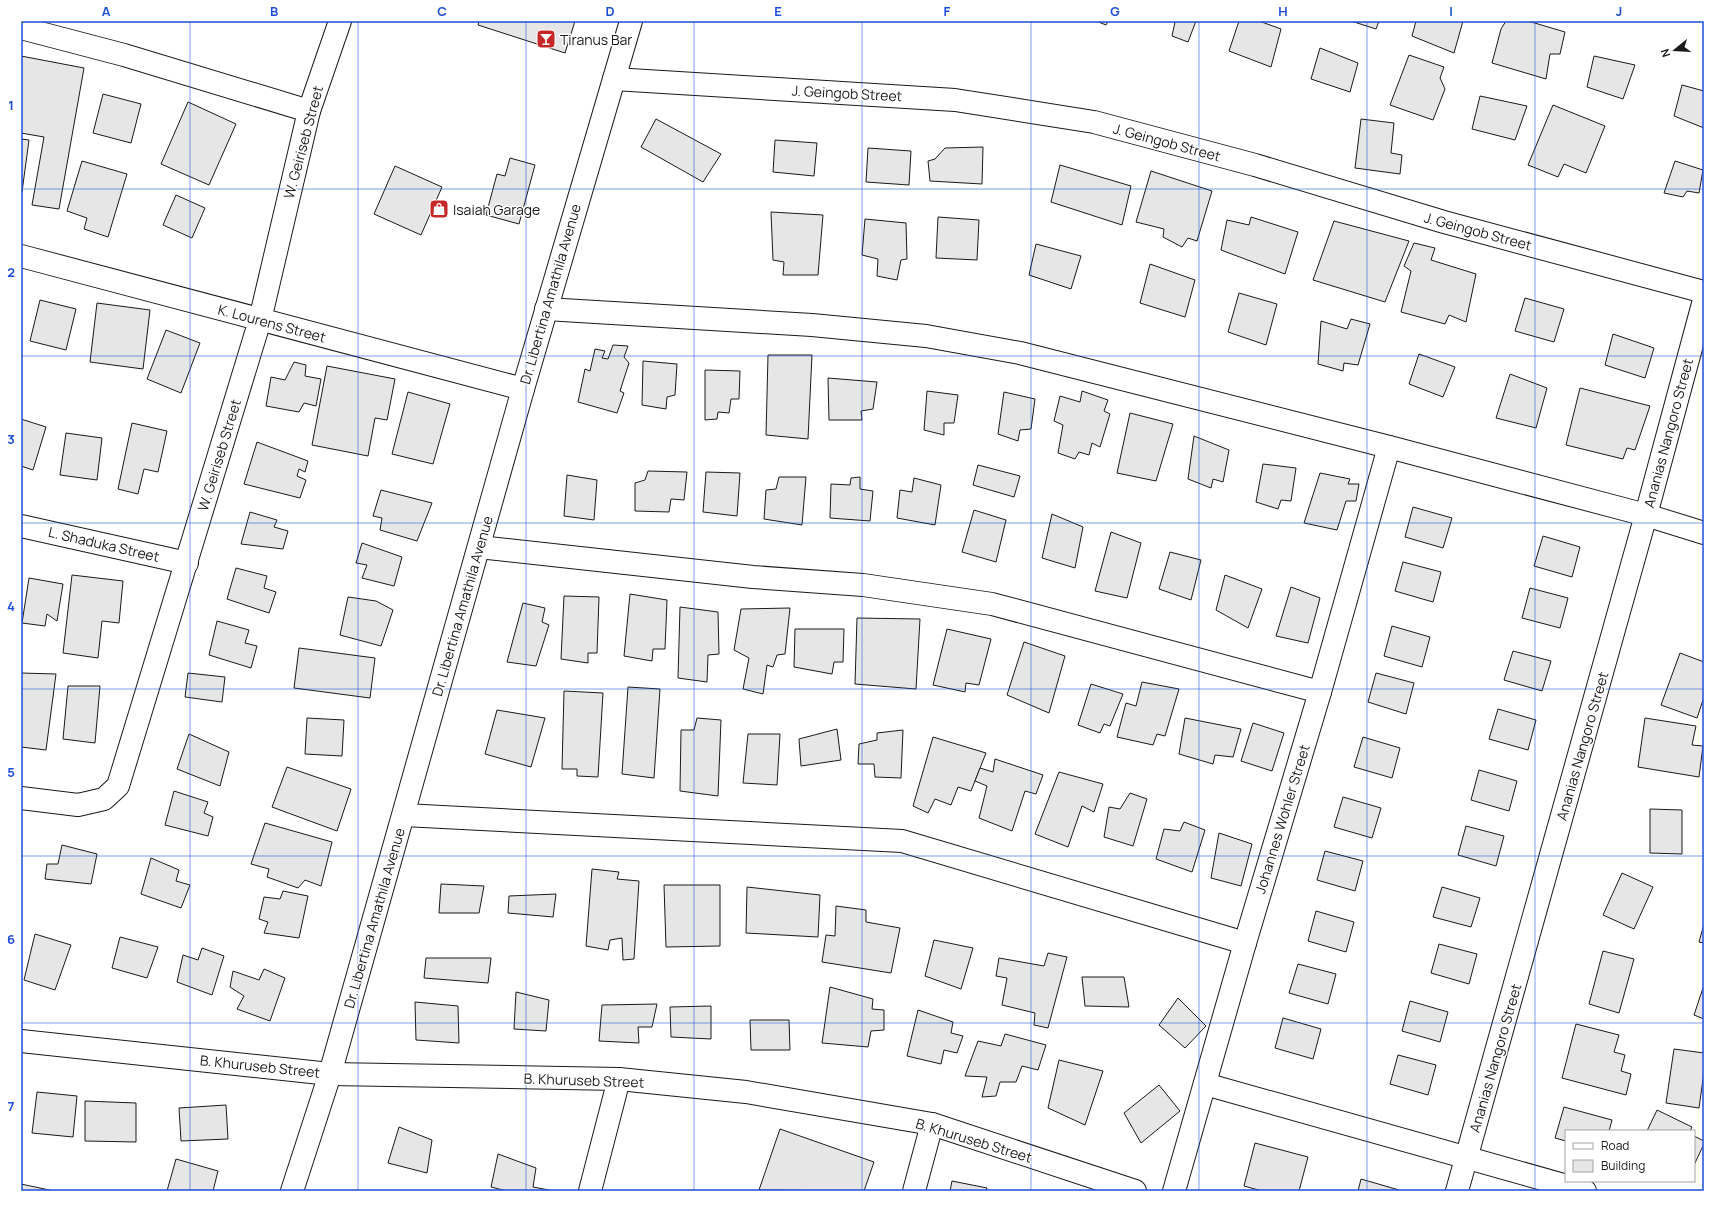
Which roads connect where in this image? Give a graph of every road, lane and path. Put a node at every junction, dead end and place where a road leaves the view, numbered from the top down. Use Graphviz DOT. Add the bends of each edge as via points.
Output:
graph roads {
  1 [pos="340,21"];
  2 [pos="631,21"];
  3 [pos="21,28"];
  4 [pos="614,79"];
  5 [pos="309,110"];
  6 [pos="21,256"];
  7 [pos="1704,292"];
  8 [pos="1704,300"];
  9 [pos="546,309"];
  10 [pos="260,320"];
  11 [pos="523,389"];
  12 [pos="1388,447"];
  13 [pos="1646,515"];
  14 [pos="21,526"];
  15 [pos="1704,533"];
  16 [pos="479,547"];
  17 [pos="186,563"];
  18 [pos="1320,692"];
  19 [pos="21,798"];
  20 [pos="404,814"];
  21 [pos="1245,943"];
  22 [pos="21,1041"];
  23 [pos="330,1074"];
  24 [pos="619,1079"];
  25 [pos="1205,1084"];
  26 [pos="932,1124"];
  27 [pos="1467,1157"];
  28 [pos="292,1191"];
  29 [pos="590,1191"];
  30 [pos="914,1191"];
  31 [pos="1135,1191"];
  32 [pos="1174,1191"];
  33 [pos="1457,1191"];
  34 [pos="1585,1191"];
  1 -- 5 [label="street, W. Geiriseb Street"];
  2 -- 4 [label="street, Dr. Libertina Amathila Avenue"];
  3 -- 5 [label="street" via="124,55"];
  4 -- 7 [label="street, J. Geingob Street" via="955,100 1094,122 1255,165 1444,222"];
  4 -- 9 [label="street, Dr. Libertina Amathila Avenue"];
  5 -- 10 [label="street, W. Geiriseb Street"];
  6 -- 10 [label="street, K. Lourens Street"];
  8 -- 13 [label="street, Ananias Nangoro Street"];
  9 -- 11 [label="street, Dr. Libertina Amathila Avenue"];
  9 -- 12 [label="street" via="812,325 926,336 1020,353"];
  10 -- 11 [label="street, K. Lourens Street"];
  10 -- 17 [label="street, W. Geiriseb Street"];
  11 -- 16 [label="street, Dr. Libertina Amathila Avenue"];
  12 -- 13 [label="street"];
  12 -- 18 [label="street, Johannes Wohler Street"];
  13 -- 15 [label="street"];
  13 -- 27 [label="street, Ananias Nangoro Street"];
  14 -- 17 [label="street, L. Shaduka Street"];
  16 -- 18 [label="street" via="753,576 863,584 992,604"];
  16 -- 20 [label="street, Dr. Libertina Amathila Avenue"];
  17 -- 19 [label="street, W. Geiriseb Street" via="118,786 104,800 78,805"];
  18 -- 21 [label="street, Johannes Wohler Street"];
  20 -- 21 [label="street" via="902,841"];
  20 -- 23 [label="street, Dr. Libertina Amathila Avenue"];
  21 -- 25 [label="street, Johannes Wohler Street"];
  22 -- 23 [label="street, B. Khuruseb Street"];
  23 -- 24 [label="street, B. Khuruseb Street"];
  23 -- 28 [label="street, Dr. Libertina Amathila Avenue"];
  24 -- 26 [label="street, B. Khuruseb Street" via="746,1092"];
  24 -- 29 [label="street"];
  25 -- 27 [label="street"];
  25 -- 32 [label="street, Johannes Wohler Street"];
  26 -- 30 [label="street"];
  26 -- 31 [label="street, B. Khuruseb Street"];
  27 -- 33 [label="street, Ananias Nangoro Street"];
  27 -- 34 [label="street"];
}
